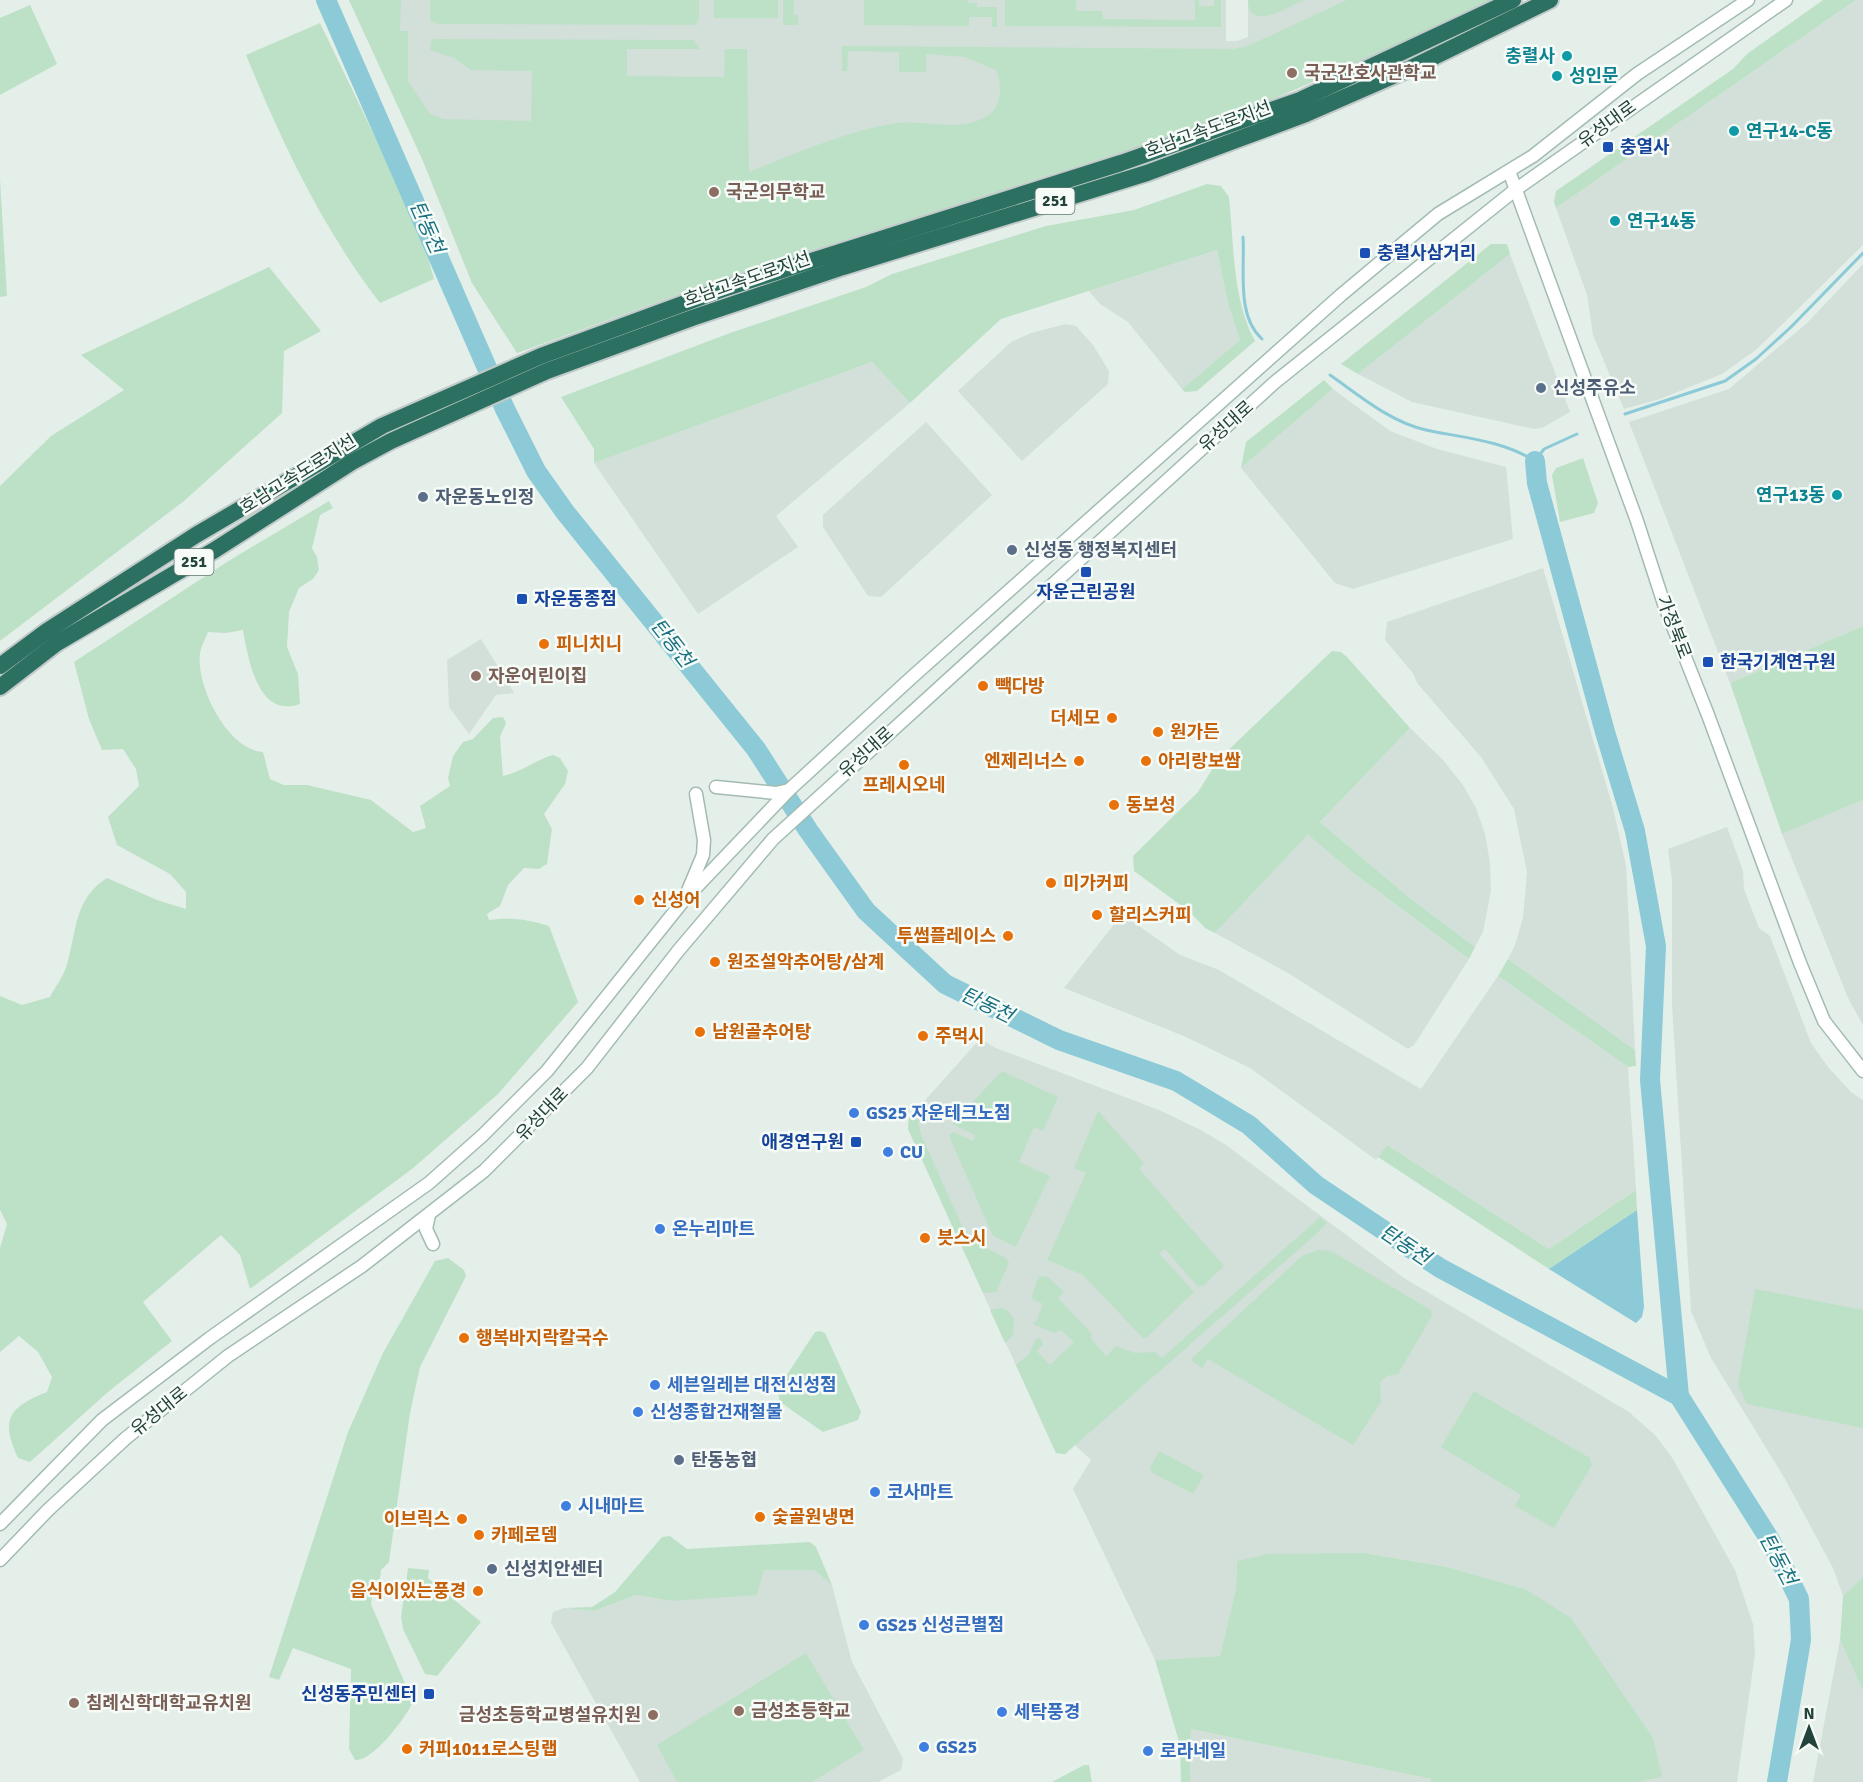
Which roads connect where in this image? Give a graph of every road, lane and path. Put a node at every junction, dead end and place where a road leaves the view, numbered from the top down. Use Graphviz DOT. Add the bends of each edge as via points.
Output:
graph roads {
  1 [pos="1513,0"];
  2 [pos="1550,0"];
  3 [pos="1748,0"];
  4 [pos="1786,0"];
  5 [pos="1509,171"];
  6 [pos="1515,190"];
  7 [pos="544,364"];
  8 [pos="0,666"];
  9 [pos="0,687"];
  10 [pos="716,787"];
  11 [pos="789,790"];
  12 [pos="696,794"];
  13 [pos="684,900"];
  14 [pos="1863,1071"];
  15 [pos="429,1215"];
  16 [pos="433,1244"];
  17 [pos="0,1524"];
  18 [pos="0,1560"];
  1 -- 7 [label="highway, 호남고속도로지선 / 251" via="1371,69 1210,133 737,284"];
  2 -- 7 [label="highway, 호남고속도로지선 / 251" via="1306,114 1158,169"];
  3 -- 5 [label="main road, 유성대로" via="1637,74"];
  4 -- 6 [label="main road, 유성대로"];
  5 -- 6 [label="main road, 가정북로"];
  5 -- 11 [label="main road, 유성대로" via="1438,214 1341,295"];
  6 -- 14 [label="main road, 가정북로" via="1664,604 1800,963 1824,1022"];
  6 -- 15 [label="main road, 유성대로" via="1274,383 823,791 773,839 678,951 587,1068 484,1171"];
  7 -- 8 [label="highway, 호남고속도로지선 / 251" via="382,426 196,535"];
  7 -- 9 [label="highway, 호남고속도로지선 / 251" via="391,441 57,643"];
  10 -- 11 [label="main road"];
  11 -- 13 [label="main road, 유성대로"];
  12 -- 13 [label="main road" via="703,855"];
  13 -- 17 [label="main road, 유성대로" via="548,1071 483,1135 429,1183 210,1338 102,1420"];
  15 -- 16 [label="main road" via="426,1229"];
  15 -- 18 [label="main road, 유성대로" via="362,1266 228,1356 126,1438"];
}
